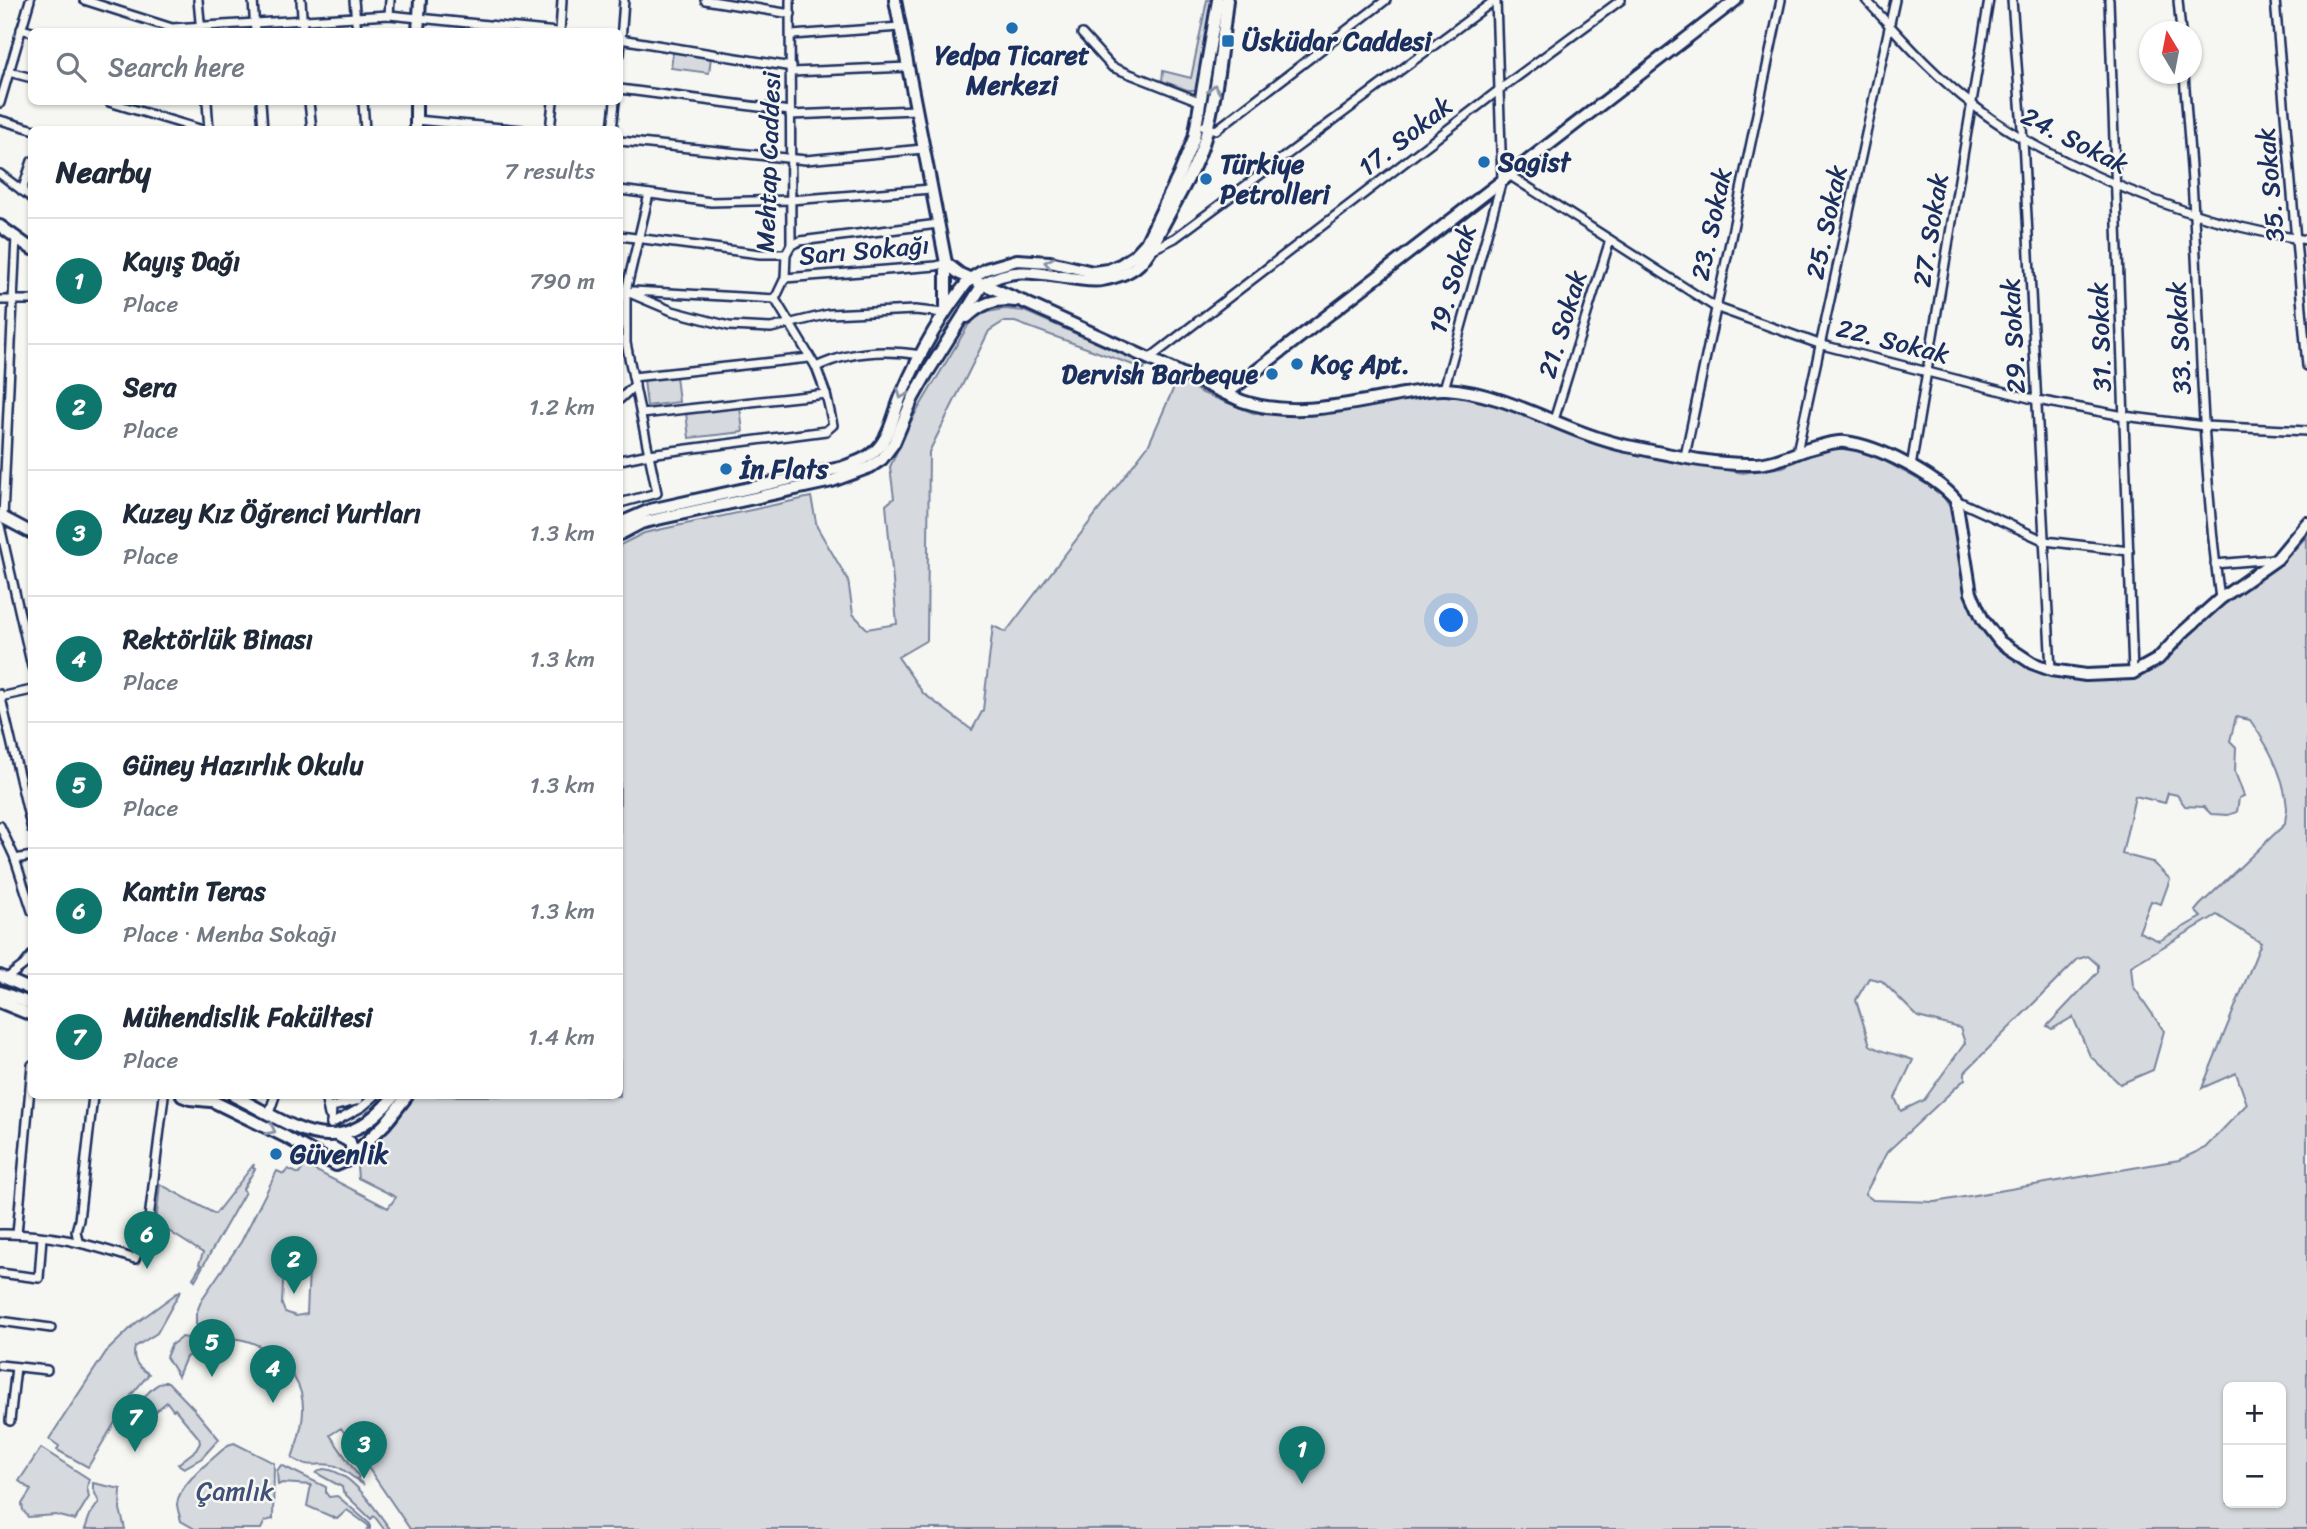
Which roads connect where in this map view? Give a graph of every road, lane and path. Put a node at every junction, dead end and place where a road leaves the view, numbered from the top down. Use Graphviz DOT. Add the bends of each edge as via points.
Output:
graph roads {
  1 [pos="30,0"];
  2 [pos="84,0"];
  3 [pos="198,0"];
  4 [pos="253,0"];
  5 [pos="301,0"];
  6 [pos="354,0"];
  7 [pos="390,0"];
  8 [pos="421,0"];
  9 [pos="562,0"];
  10 [pos="624,0"];
  11 [pos="705,0"];
  12 [pos="790,0"];
  13 [pos="895,0"];
  14 [pos="1218,0"];
  15 [pos="1227,0"];
  16 [pos="1386,0"];
  17 [pos="1495,0"];
  18 [pos="1621,0"];
  19 [pos="1735,0"];
  20 [pos="1781,0"];
  21 [pos="1866,0"];
  22 [pos="1895,0"];
  23 [pos="1989,0"];
  24 [pos="2012,0"];
  25 [pos="2109,0"];
  26 [pos="2178,0"];
  27 [pos="2275,0"];
  28 [pos="791,14"];
  29 [pos="389,15"];
  30 [pos="355,17"];
  31 [pos="419,17"];
  32 [pos="302,20"];
  33 [pos="2180,21"];
  34 [pos="1889,24"];
  35 [pos="255,27"];
  36 [pos="900,27"];
  37 [pos="172,28"];
  38 [pos="201,28"];
  39 [pos="228,28"];
  40 [pos="303,28"];
  41 [pos="356,28"];
  42 [pos="418,28"];
  43 [pos="522,28"];
  44 [pos="559,28"];
  45 [pos="621,28"];
  46 [pos="21,29"];
  47 [pos="28,31"];
  48 [pos="1082,34"];
  49 [pos="792,35"];
  50 [pos="623,40"];
  51 [pos="1215,49"];
  52 [pos="908,67"];
  53 [pos="792,70"];
  54 [pos="9,72"];
  55 [pos="28,77"];
  56 [pos="2185,84"];
  57 [pos="623,89"];
  58 [pos="1499,90"];
  59 [pos="1199,101"];
  60 [pos="0,103"];
  61 [pos="119,105"];
  62 [pos="207,105"];
  63 [pos="261,105"];
  64 [pos="309,105"];
  65 [pos="363,105"];
  66 [pos="416,105"];
  67 [pos="553,105"];
  68 [pos="615,105"];
  69 [pos="1972,105"];
  70 [pos="916,110"];
  71 [pos="790,113"];
  72 [pos="0,120"];
  73 [pos="1196,121"];
  74 [pos="416,125"];
  75 [pos="190,126"];
  76 [pos="209,126"];
  77 [pos="263,126"];
  78 [pos="312,126"];
  79 [pos="365,126"];
  80 [pos="437,126"];
  81 [pos="550,126"];
  82 [pos="612,126"];
  83 [pos="28,128"];
  84 [pos="1208,128"];
  85 [pos="623,141"];
  86 [pos="2023,141"];
  87 [pos="923,149"];
  88 [pos="792,158"];
  89 [pos="0,174"];
  90 [pos="28,174"];
  91 [pos="1505,178"];
  92 [pos="2115,186"];
  93 [pos="931,189"];
  94 [pos="623,190"];
  95 [pos="22,191"];
  96 [pos="649,194"];
  97 [pos="28,195"];
  98 [pos="791,200"];
  99 [pos="2194,215"];
  100 [pos="938,224"];
  101 [pos="0,226"];
  102 [pos="16,236"];
  103 [pos="623,236"];
  104 [pos="639,237"];
  105 [pos="2296,238"];
  106 [pos="1610,240"];
  107 [pos="2307,240"];
  108 [pos="791,245"];
  109 [pos="28,246"];
  110 [pos="1153,249"];
  111 [pos="786,254"];
  112 [pos="946,263"];
  113 [pos="785,278"];
  114 [pos="997,278"];
  115 [pos="970,279"];
  116 [pos="947,281"];
  117 [pos="983,284"];
  118 [pos="623,289"];
  119 [pos="623,292"];
  120 [pos="623,292"];
  121 [pos="959,292"];
  122 [pos="976,294"];
  123 [pos="1003,295"];
  124 [pos="775,299"];
  125 [pos="0,300"];
  126 [pos="13,300"];
  127 [pos="28,300"];
  128 [pos="623,305"];
  129 [pos="1715,307"];
  130 [pos="945,310"];
  131 [pos="790,325"];
  132 [pos="954,330"];
  133 [pos="626,343"];
  134 [pos="1822,345"];
  135 [pos="623,346"];
  136 [pos="921,355"];
  137 [pos="809,358"];
  138 [pos="1150,358"];
  139 [pos="2307,366"];
  140 [pos="816,367"];
  141 [pos="1927,372"];
  142 [pos="634,381"];
  143 [pos="1444,388"];
  144 [pos="826,394"];
  145 [pos="1226,394"];
  146 [pos="623,395"];
  147 [pos="2037,400"];
  148 [pos="641,414"];
  149 [pos="2124,416"];
  150 [pos="1554,420"];
  151 [pos="2204,426"];
  152 [pos="2307,431"];
  153 [pos="1797,452"];
  154 [pos="649,454"];
  155 [pos="1685,456"];
  156 [pos="623,459"];
  157 [pos="1911,467"];
  158 [pos="1956,500"];
  159 [pos="623,502"];
  160 [pos="1,519"];
  161 [pos="623,522"];
  162 [pos="2307,523"];
  163 [pos="28,531"];
  164 [pos="623,532"];
  165 [pos="2045,541"];
  166 [pos="2129,551"];
  167 [pos="2277,559"];
  168 [pos="2215,564"];
  169 [pos="2220,599"];
  170 [pos="28,648"];
  171 [pos="2051,670"];
  172 [pos="2133,673"];
  173 [pos="28,691"];
  174 [pos="0,696"];
  175 [pos="28,813"];
  176 [pos="0,826"];
  177 [pos="28,857"];
  178 [pos="15,859"];
  179 [pos="28,899"];
  180 [pos="28,960"];
  181 [pos="4,977"];
  182 [pos="28,988"];
  183 [pos="0,992"];
  184 [pos="0,1002"];
  185 [pos="28,1002"];
  186 [pos="28,1013"];
  187 [pos="29,1099"];
  188 [pos="93,1099"];
  189 [pos="164,1099"];
  190 [pos="209,1099"];
  191 [pos="240,1099"];
  192 [pos="274,1099"];
  193 [pos="326,1099"];
  194 [pos="359,1099"];
  195 [pos="371,1099"];
  196 [pos="391,1099"];
  197 [pos="405,1099"];
  198 [pos="269,1113"];
  199 [pos="334,1133"];
  200 [pos="348,1160"];
  201 [pos="328,1163"];
  202 [pos="0,1234"];
  203 [pos="17,1234"];
  204 [pos="42,1237"];
  205 [pos="78,1241"];
  206 [pos="0,1273"];
  207 [pos="0,1321"];
  208 [pos="51,1328"];
  209 [pos="0,1365"];
  210 [pos="16,1367"];
  211 [pos="47,1370"];
  212 [pos="10,1420"];
  1 -- 46 [label="street"];
  2 -- 37 [label="street"];
  3 -- 38 [label="street"];
  4 -- 35 [label="street"];
  5 -- 32 [label="street"];
  6 -- 30 [label="street"];
  7 -- 29 [label="street"];
  8 -- 31 [label="main road"];
  9 -- 44 [label="street"];
  10 -- 45 [label="street"];
  11 -- 28 [label="street"];
  12 -- 28 [label="street, Mehtap Caddesi"];
  13 -- 36 [label="main road"];
  14 -- 51 [label="main road"];
  15 -- 51 [label="main road"];
  16 -- 84 [label="street" via="1216,130"];
  17 -- 58 [label="street, 19. Sokak"];
  17 -- 110 [label="street" via="1175,238"];
  18 -- 58 [label="street, 17. Sokak"];
  19 -- 91 [label="main road"];
  20 -- 129 [label="street, 23. Sokak"];
  21 -- 34 [label="street, 24. Sokak"];
  22 -- 34 [label="street, 25. Sokak"];
  23 -- 69 [label="street, 27. Sokak"];
  24 -- 86 [label="street, 29. Sokak"];
  25 -- 92 [label="street, 31. Sokak"];
  26 -- 33 [label="street"];
  27 -- 105 [label="street, 35. Sokak"];
  28 -- 49 [label="street, Mehtap Caddesi"];
  29 -- 30 [label="street"];
  29 -- 31 [label="street"];
  30 -- 32 [label="street"];
  30 -- 41 [label="street"];
  31 -- 42 [label="main road"];
  31 -- 43 [label="street"];
  32 -- 35 [label="street"];
  32 -- 40 [label="street"];
  34 -- 69 [label="street, 24. Sokak"];
  34 -- 134 [label="street, 25. Sokak"];
  35 -- 39 [label="street"];
  36 -- 49 [label="street"];
  36 -- 52 [label="main road"];
  46 -- 47 [label="street"];
  46 -- 54 [label="street"];
  48 -- 59 [label="street" via="1112,67"];
  49 -- 53 [label="street, Mehtap Caddesi"];
  50 -- 53 [label="street"];
  51 -- 59 [label="main road"];
  84 -- 51 [label="main road, one-way"];
  52 -- 53 [label="street"];
  52 -- 70 [label="main road"];
  53 -- 71 [label="street, Mehtap Caddesi"];
  54 -- 55 [label="street"];
  54 -- 60 [label="street"];
  56 -- 99 [label="street, 33. Sokak"];
  57 -- 71 [label="street"];
  58 -- 91 [label="street, 19. Sokak"];
  58 -- 138 [label="street, 17. Sokak"];
  59 -- 73 [label="main road"];
  61 -- 75 [label="street"];
  62 -- 76 [label="street"];
  63 -- 77 [label="street"];
  64 -- 78 [label="street"];
  65 -- 79 [label="street"];
  66 -- 74 [label="main road"];
  67 -- 81 [label="street"];
  68 -- 82 [label="street"];
  69 -- 86 [label="street, 24. Sokak"];
  69 -- 141 [label="street, 27. Sokak"];
  70 -- 71 [label="street"];
  70 -- 87 [label="main road"];
  71 -- 88 [label="street, Mehtap Caddesi"];
  72 -- 83 [label="street"];
  73 -- 84 [label="street"];
  73 -- 115 [label="main road, one-way" via="1189,152 1146,243 1134,256 1108,270 1093,272 1017,260"];
  74 -- 80 [label="street"];
  84 -- 110 [label="main road" via="1185,188"];
  85 -- 88 [label="street"];
  86 -- 92 [label="street, 24. Sokak"];
  86 -- 147 [label="street, 29. Sokak"];
  87 -- 88 [label="street"];
  87 -- 93 [label="main road"];
  88 -- 98 [label="street, Mehtap Caddesi"];
  89 -- 95 [label="street"];
  90 -- 95 [label="street"];
  91 -- 106 [label="street, 22. Sokak"];
  91 -- 143 [label="street, 19. Sokak"];
  91 -- 145 [label="main road"];
  92 -- 99 [label="street, 24. Sokak"];
  92 -- 149 [label="street, 31. Sokak"];
  93 -- 98 [label="street"];
  93 -- 100 [label="main road"];
  94 -- 96 [label="street"];
  95 -- 97 [label="street"];
  96 -- 98 [label="street" via="711,202"];
  96 -- 104 [label="street"];
  98 -- 108 [label="street, Mehtap Caddesi"];
  99 -- 105 [label="street, 24. Sokak"];
  99 -- 151 [label="street, 33. Sokak"];
  100 -- 108 [label="street"];
  100 -- 112 [label="main road"];
  101 -- 102 [label="main road"];
  102 -- 109 [label="main road"];
  102 -- 126 [label="street"];
  103 -- 104 [label="street"];
  104 -- 111 [label="street"];
  104 -- 118 [label="street"];
  105 -- 107 [label="street, 24. Sokak"];
  105 -- 139 [label="street, 35. Sokak"];
  106 -- 129 [label="street, 22. Sokak"];
  106 -- 150 [label="street, 21. Sokak"];
  108 -- 111 [label="street, Mehtap Caddesi"];
  110 -- 114 [label="main road" via="1129,272 1098,281 1018,271"];
  111 -- 113 [label="street, Mehtap Caddesi"];
  112 -- 113 [label="street, Sarı Sokağı"];
  112 -- 115 [label="main road"];
  112 -- 116 [label="main road"];
  113 -- 124 [label="street, Mehtap Caddesi"];
  114 -- 117 [label="main road"];
  114 -- 123 [label="main road"];
  115 -- 117 [label="main road"];
  115 -- 121 [label="main road"];
  116 -- 121 [label="main road"];
  116 -- 130 [label="main road"];
  117 -- 122 [label="main road"];
  117 -- 123 [label="main road"];
  119 -- 124 [label="street"];
  120 -- 131 [label="street" via="729,326"];
  121 -- 122 [label="main road"];
  121 -- 130 [label="main road"];
  122 -- 123 [label="main road"];
  122 -- 132 [label="main road"];
  123 -- 132 [label="main road" via="982,304"];
  123 -- 138 [label="main road"];
  124 -- 131 [label="street"];
  125 -- 126 [label="street"];
  126 -- 127 [label="street"];
  126 -- 160 [label="street"];
  128 -- 133 [label="street"];
  129 -- 134 [label="street, 22. Sokak"];
  129 -- 155 [label="street, 23. Sokak"];
  130 -- 131 [label="street" via="829,314"];
  130 -- 136 [label="main road"];
  131 -- 137 [label="street"];
  132 -- 164 [label="main road" via="913,398 894,443 870,467 832,481 662,517"];
  133 -- 135 [label="street"];
  133 -- 142 [label="street"];
  134 -- 141 [label="street, 22. Sokak"];
  134 -- 153 [label="street, 25. Sokak"];
  136 -- 140 [label="street" via="876,351 836,357"];
  136 -- 161 [label="main road, one-way" via="886,437 856,463 650,510"];
  137 -- 140 [label="street"];
  137 -- 142 [label="street"];
  138 -- 145 [label="main road"];
  140 -- 144 [label="street"];
  141 -- 147 [label="street, 22. Sokak"];
  141 -- 157 [label="street, 27. Sokak"];
  142 -- 146 [label="street"];
  142 -- 148 [label="street"];
  143 -- 145 [label="main road" via="1303,410 1258,406"];
  143 -- 150 [label="main road" via="1480,393"];
  144 -- 148 [label="street"];
  144 -- 154 [label="street" via="833,425 826,431"];
  147 -- 149 [label="street, 22. Sokak"];
  147 -- 165 [label="street, 29. Sokak"];
  148 -- 154 [label="street"];
  149 -- 151 [label="street, 22. Sokak"];
  149 -- 166 [label="street, 31. Sokak"];
  150 -- 155 [label="main road" via="1598,438"];
  151 -- 152 [label="street, 22. Sokak"];
  151 -- 168 [label="street, 33. Sokak"];
  153 -- 155 [label="main road" via="1756,464"];
  153 -- 157 [label="main road" via="1844,442 1874,449"];
  154 -- 156 [label="street"];
  154 -- 159 [label="street" via="657,493"];
  157 -- 158 [label="main road" via="1947,489"];
  158 -- 165 [label="street"];
  158 -- 171 [label="main road" via="1971,593 1983,620 2000,642"];
  160 -- 163 [label="main road"];
  160 -- 170 [label="street"];
  162 -- 167 [label="main road"];
  165 -- 166 [label="street"];
  165 -- 171 [label="street, 29. Sokak"];
  166 -- 172 [label="street, 31. Sokak"];
  167 -- 168 [label="street"];
  167 -- 169 [label="main road"];
  168 -- 169 [label="street, 33. Sokak"];
  169 -- 172 [label="main road" via="2158,659"];
  171 -- 172 [label="main road" via="2086,675"];
  173 -- 174 [label="street"];
  174 -- 175 [label="street"];
  176 -- 178 [label="street"];
  177 -- 178 [label="street"];
  178 -- 179 [label="street"];
  180 -- 181 [label="street"];
  181 -- 182 [label="main road"];
  183 -- 185 [label="main road"];
  184 -- 186 [label="main road"];
  187 -- 203 [label="street"];
  188 -- 205 [label="street"];
  189 -- 205 [label="street" via="148,1227 135,1259"];
  190 -- 201 [label="main road, one-way"];
  191 -- 198 [label="main road"];
  192 -- 198 [label="street"];
  193 -- 199 [label="street"];
  194 -- 199 [label="street" via="332,1107"];
  195 -- 199 [label="street"];
  196 -- 199 [label="main road" via="367,1122"];
  197 -- 200 [label="main road"];
  198 -- 199 [label="main road" via="302,1130"];
  199 -- 200 [label="main road" via="352,1146"];
  199 -- 201 [label="main road" via="322,1151"];
  200 -- 201 [label="main road" via="336,1166"];
  202 -- 203 [label="street"];
  203 -- 204 [label="street"];
  204 -- 205 [label="street"];
  204 -- 206 [label="street" via="39,1278"];
  207 -- 208 [label="street"];
  209 -- 210 [label="street"];
  210 -- 211 [label="street"];
  210 -- 212 [label="street"];
}
